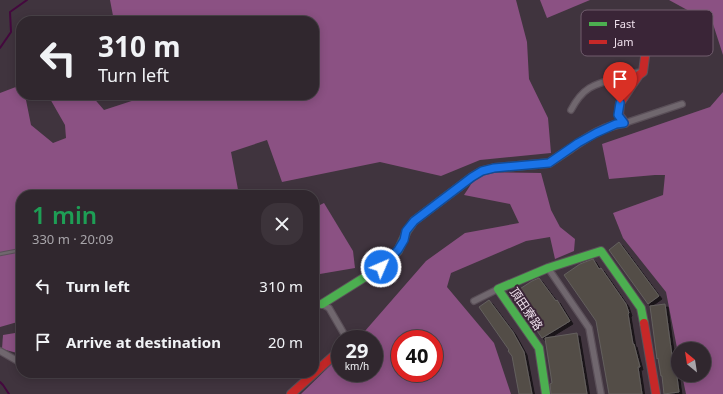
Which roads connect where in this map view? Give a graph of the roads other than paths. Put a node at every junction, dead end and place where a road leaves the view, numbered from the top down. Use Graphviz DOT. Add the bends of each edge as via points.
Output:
graph roads {
  1 [pos="645,56"];
  2 [pos="643,72"];
  3 [pos="682,104"];
  4 [pos="571,110"];
  5 [pos="624,123"];
  6 [pos="16,251"];
  7 [pos="0,254"];
  8 [pos="548,268"];
  9 [pos="498,289"];
  10 [pos="474,301"];
  11 [pos="319,304"];
  12 [pos="319,305"];
  13 [pos="342,330"];
  14 [pos="0,351"];
  15 [pos="331,358"];
  16 [pos="16,360"];
  17 [pos="319,369"];
  18 [pos="309,378"];
  19 [pos="291,394"];
  20 [pos="546,394"];
  21 [pos="601,394"];
  22 [pos="656,394"];
  1 -- 2 [label="street"];
  2 -- 4 [label="street" via="634,72 596,84 582,93"];
  2 -- 5 [label="street" via="638,75 620,103 618,115"];
  3 -- 5 [label="street"];
  5 -- 11 [label="street" via="596,133 549,163 482,171 414,221 406,231 398,250 381,267"];
  6 -- 7 [label="lane"];
  8 -- 9 [label="street, 頂田寮路"];
  8 -- 21 [label="street" via="589,328"];
  8 -- 22 [label="street, 頂田寮路" via="601,251 642,308"];
  9 -- 10 [label="street"];
  9 -- 20 [label="street, 頂田寮路" via="539,348"];
  12 -- 13 [label="street" via="329,308"];
  14 -- 16 [label="street"];
  15 -- 17 [label="street"];
  18 -- 19 [label="street"];
}
